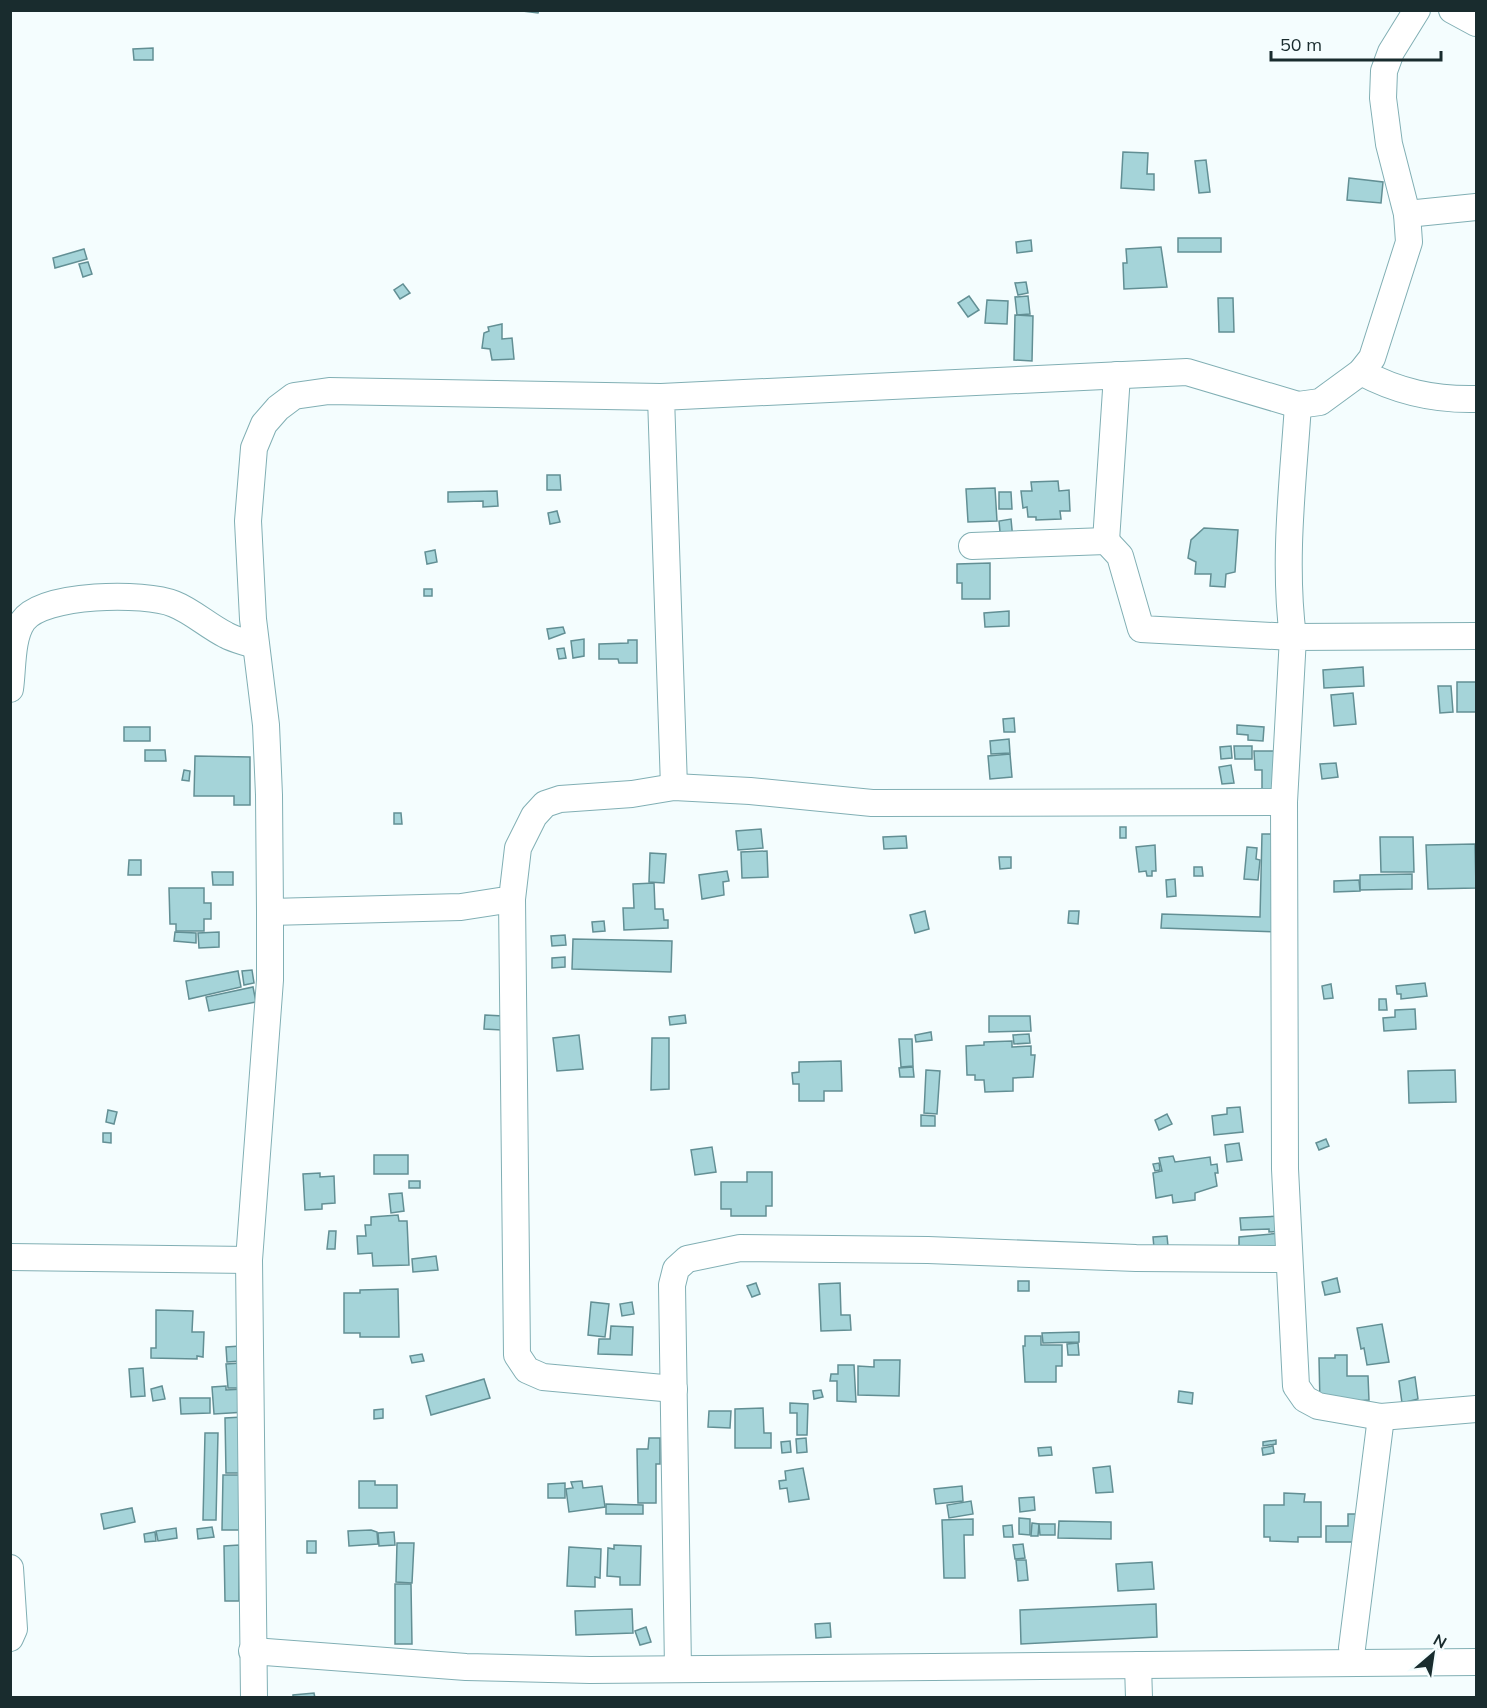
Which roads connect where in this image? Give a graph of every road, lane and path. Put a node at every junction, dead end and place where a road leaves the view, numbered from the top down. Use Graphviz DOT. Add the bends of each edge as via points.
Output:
graph roads {
  1 [pos="1417,10"];
  2 [pos="1452,10"];
  3 [pos="1476,23"];
  4 [pos="1476,207"];
  5 [pos="1407,213"];
  6 [pos="1361,372"];
  7 [pos="1118,375"];
  8 [pos="661,397"];
  9 [pos="1476,399"];
  10 [pos="1298,405"];
  11 [pos="1106,541"];
  12 [pos="972,546"];
  13 [pos="1476,636"];
  14 [pos="1293,637"];
  15 [pos="256,646"];
  16 [pos="10,689"];
  17 [pos="674,788"];
  18 [pos="1284,802"];
  19 [pos="512,898"];
  20 [pos="270,912"];
  21 [pos="10,1257"];
  22 [pos="1289,1259"];
  23 [pos="249,1260"];
  24 [pos="674,1389"];
  25 [pos="1476,1409"];
  26 [pos="1381,1417"];
  27 [pos="10,1569"];
  28 [pos="10,1638"];
  29 [pos="1352,1648"];
  30 [pos="252,1651"];
  31 [pos="1464,1662"];
  32 [pos="1290,1664"];
  33 [pos="1138,1665"];
  34 [pos="678,1669"];
  35 [pos="254,1698"];
  36 [pos="1139,1698"];
  1 -- 5 [label="street" via="1384,71 1389,144"];
  2 -- 3 [label="street"];
  4 -- 5 [label="street"];
  5 -- 6 [label="street" via="1409,242 1372,358"];
  6 -- 9 [label="street" via="1411,393 1445,400"];
  6 -- 10 [label="street" via="1320,402"];
  7 -- 8 [label="street"];
  7 -- 10 [label="street" via="1187,372"];
  7 -- 11 [label="street"];
  8 -- 15 [label="street" via="329,391 294,396 264,424 254,448 248,521"];
  8 -- 17 [label="street"];
  10 -- 14 [label="street" via="1290,536 1289,607"];
  11 -- 12 [label="street"];
  11 -- 14 [label="street" via="1120,556 1141,629"];
  13 -- 14 [label="street"];
  14 -- 18 [label="street"];
  15 -- 16 [label="street" via="226,635 174,604 132,596 89,597 36,611 24,620 17,635"];
  15 -- 20 [label="street" via="270,795"];
  17 -- 18 [label="street" via="872,803"];
  17 -- 19 [label="street" via="560,799 545,804 534,816 518,848"];
  18 -- 22 [label="street" via="1285,1169"];
  19 -- 20 [label="street" via="461,907"];
  19 -- 24 [label="street" via="517,1355 527,1370 543,1377"];
  20 -- 23 [label="street" via="270,980"];
  21 -- 23 [label="street"];
  22 -- 24 [label="street" via="928,1250 729,1250 687,1259 676,1269 672,1285"];
  22 -- 26 [label="street" via="1296,1386 1305,1399 1318,1406"];
  23 -- 30 [label="street"];
  24 -- 34 [label="street"];
  25 -- 26 [label="street"];
  26 -- 29 [label="street"];
  27 -- 28 [label="street" via="14,1629"];
  29 -- 31 [label="street" via="1387,1645 1429,1651"];
  29 -- 32 [label="street"];
  30 -- 34 [label="street" via="466,1667"];
  30 -- 35 [label="street"];
  31 -- 32 [label="street"];
  32 -- 33 [label="street"];
  33 -- 34 [label="street"];
  33 -- 36 [label="street"];
}
